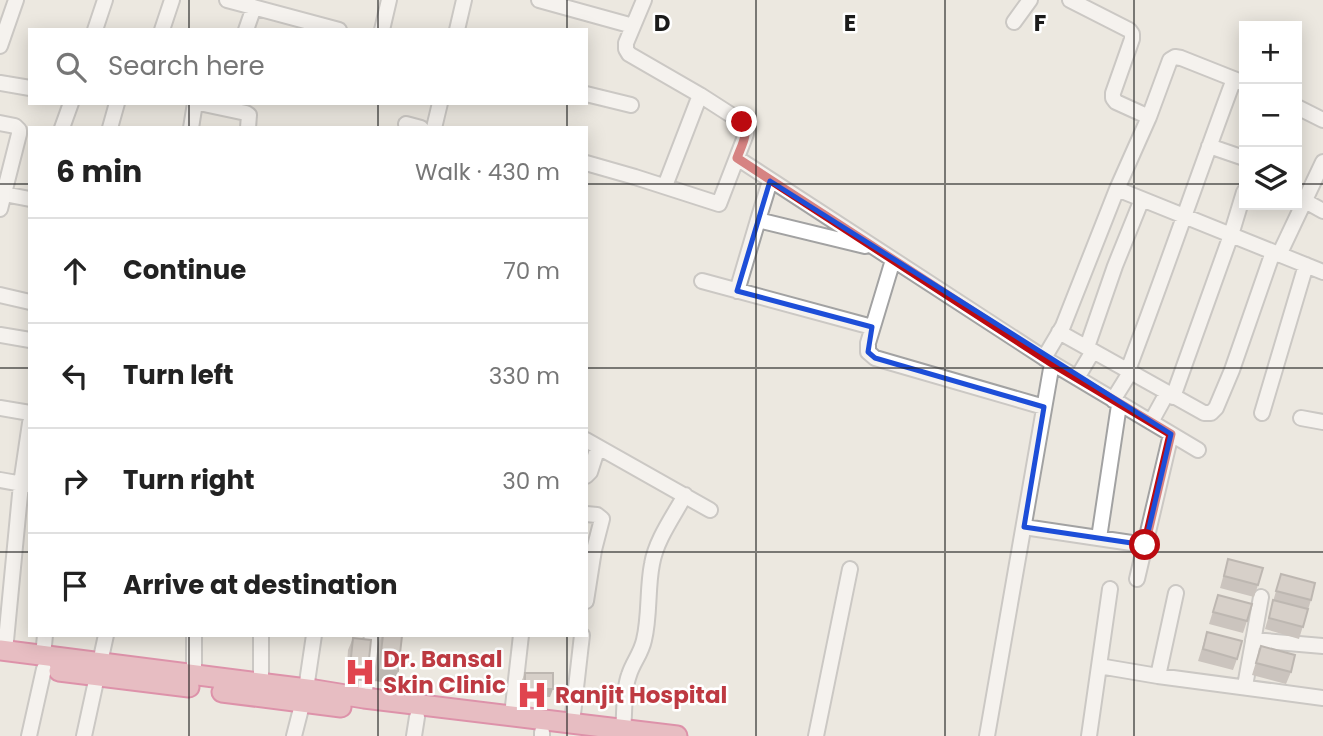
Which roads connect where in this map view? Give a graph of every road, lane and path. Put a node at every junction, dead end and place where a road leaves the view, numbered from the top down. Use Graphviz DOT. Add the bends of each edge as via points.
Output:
graph roads {
  1 [pos="16,0"];
  2 [pos="105,0"];
  3 [pos="172,0"];
  4 [pos="226,0"];
  5 [pos="389,0"];
  6 [pos="464,0"];
  7 [pos="539,0"];
  8 [pos="644,0"];
  9 [pos="1030,0"];
  10 [pos="1076,2"];
  11 [pos="571,4"];
  12 [pos="254,7"];
  13 [pos="5,18"];
  14 [pos="1014,22"];
  15 [pos="633,26"];
  16 [pos="315,27"];
  17 [pos="96,28"];
  18 [pos="163,28"];
  19 [pos="247,28"];
  20 [pos="382,28"];
  21 [pos="457,28"];
  22 [pos="0,47"];
  23 [pos="1239,81"];
  24 [pos="0,83"];
  25 [pos="28,88"];
  26 [pos="588,94"];
  27 [pos="700,95"];
  28 [pos="70,105"];
  29 [pos="116,105"];
  30 [pos="197,105"];
  31 [pos="222,105"];
  32 [pos="440,105"];
  33 [pos="631,105"];
  34 [pos="1302,110"];
  35 [pos="1149,117"];
  36 [pos="1323,120"];
  37 [pos="0,123"];
  38 [pos="406,124"];
  39 [pos="64,126"];
  40 [pos="111,126"];
  41 [pos="191,126"];
  42 [pos="248,126"];
  43 [pos="414,126"];
  44 [pos="435,126"];
  45 [pos="1209,146"];
  46 [pos="1239,156"];
  47 [pos="737,158"];
  48 [pos="1323,162"];
  49 [pos="588,164"];
  50 [pos="769,181"];
  51 [pos="665,186"];
  52 [pos="1117,189"];
  53 [pos="4,194"];
  54 [pos="28,199"];
  55 [pos="1142,199"];
  56 [pos="1305,201"];
  57 [pos="0,209"];
  58 [pos="1239,209"];
  59 [pos="1323,211"];
  60 [pos="1185,216"];
  61 [pos="758,220"];
  62 [pos="1231,235"];
  63 [pos="876,249"];
  64 [pos="1276,254"];
  65 [pos="893,260"];
  66 [pos="1317,267"];
  67 [pos="702,281"];
  68 [pos="737,291"];
  69 [pos="0,295"];
  70 [pos="28,302"];
  71 [pos="872,327"];
  72 [pos="1059,332"];
  73 [pos="0,335"];
  74 [pos="28,340"];
  75 [pos="1090,349"];
  76 [pos="1048,360"];
  77 [pos="1130,371"];
  78 [pos="1077,378"];
  79 [pos="1170,395"];
  80 [pos="1116,402"];
  81 [pos="1044,407"];
  82 [pos="0,408"];
  83 [pos="28,413"];
  84 [pos="1262,413"];
  85 [pos="1301,418"];
  86 [pos="1151,422"];
  87 [pos="1323,422"];
  88 [pos="1171,434"];
  89 [pos="592,443"];
  90 [pos="28,448"];
  91 [pos="1198,450"];
  92 [pos="588,474"];
  93 [pos="0,480"];
  94 [pos="25,485"];
  95 [pos="685,495"];
  96 [pos="710,510"];
  97 [pos="588,514"];
  98 [pos="1024,527"];
  99 [pos="1099,538"];
  100 [pos="1145,545"];
  101 [pos="850,569"];
  102 [pos="1138,579"];
  103 [pos="588,587"];
  104 [pos="1110,589"];
  105 [pos="1176,593"];
  106 [pos="1261,597"];
  107 [pos="46,637"];
  108 [pos="106,637"];
  109 [pos="194,637"];
  110 [pos="261,637"];
  111 [pos="314,637"];
  112 [pos="372,637"];
  113 [pos="521,637"];
  114 [pos="582,637"];
  115 [pos="1253,640"];
  116 [pos="1323,646"];
  117 [pos="2,654"];
  118 [pos="44,662"];
  119 [pos="1099,666"];
  120 [pos="99,669"];
  121 [pos="194,675"];
  122 [pos="1158,676"];
  123 [pos="261,683"];
  124 [pos="1245,686"];
  125 [pos="304,696"];
  126 [pos="364,698"];
  127 [pos="1323,698"];
  128 [pos="512,715"];
  129 [pos="416,726"];
  130 [pos="572,729"];
  131 [pos="623,729"];
  132 [pos="542,734"];
  133 [pos="29,736"];
  134 [pos="84,736"];
  135 [pos="294,736"];
  136 [pos="677,736"];
  137 [pos="816,736"];
  138 [pos="987,736"];
  139 [pos="1089,736"];
  1 -- 13 [label="street"];
  2 -- 17 [label="street"];
  3 -- 18 [label="street"];
  4 -- 12 [label="street"];
  5 -- 20 [label="street"];
  6 -- 21 [label="street"];
  7 -- 11 [label="street"];
  8 -- 15 [label="street"];
  9 -- 14 [label="street"];
  10 -- 35 [label="street" via="1132,34 1113,98"];
  11 -- 15 [label="street"];
  12 -- 16 [label="street"];
  12 -- 19 [label="street"];
  13 -- 22 [label="street"];
  15 -- 27 [label="street" via="626,43 629,54"];
  23 -- 35 [label="street" via="1175,57"];
  23 -- 45 [label="street"];
  24 -- 25 [label="street"];
  26 -- 33 [label="street"];
  27 -- 47 [label="street" via="746,127"];
  27 -- 51 [label="street"];
  28 -- 39 [label="street"];
  29 -- 40 [label="street"];
  30 -- 41 [label="street"];
  31 -- 42 [label="street" via="249,115"];
  32 -- 44 [label="street"];
  34 -- 36 [label="street"];
  35 -- 52 [label="street"];
  37 -- 53 [label="street" via="19,130"];
  38 -- 43 [label="street"];
  45 -- 46 [label="street"];
  45 -- 60 [label="street"];
  47 -- 50 [label="street"];
  47 -- 51 [label="street" via="719,204"];
  48 -- 56 [label="street"];
  49 -- 51 [label="street"];
  50 -- 61 [label="street"];
  50 -- 63 [label="street"];
  52 -- 55 [label="street"];
  52 -- 72 [label="street"];
  53 -- 54 [label="street"];
  53 -- 57 [label="street"];
  55 -- 60 [label="street"];
  55 -- 75 [label="street" via="1115,266"];
  56 -- 59 [label="street"];
  56 -- 64 [label="street"];
  58 -- 62 [label="street"];
  60 -- 62 [label="street"];
  60 -- 77 [label="street"];
  61 -- 63 [label="street"];
  61 -- 68 [label="street"];
  62 -- 64 [label="street"];
  62 -- 79 [label="street"];
  63 -- 65 [label="street"];
  64 -- 66 [label="street"];
  64 -- 79 [label="street" via="1216,408 1204,413"];
  65 -- 71 [label="street"];
  65 -- 76 [label="street"];
  66 -- 84 [label="street"];
  67 -- 68 [label="street"];
  68 -- 71 [label="street"];
  69 -- 70 [label="street"];
  71 -- 81 [label="street" via="868,342 875,358"];
  72 -- 75 [label="street"];
  72 -- 76 [label="street"];
  73 -- 74 [label="street"];
  75 -- 77 [label="street"];
  75 -- 78 [label="street"];
  76 -- 78 [label="street"];
  76 -- 81 [label="street"];
  77 -- 79 [label="street"];
  77 -- 80 [label="street"];
  78 -- 80 [label="street"];
  79 -- 86 [label="street"];
  80 -- 86 [label="street"];
  80 -- 99 [label="street"];
  81 -- 98 [label="street"];
  82 -- 83 [label="street"];
  85 -- 87 [label="street"];
  86 -- 88 [label="street"];
  88 -- 91 [label="street"];
  88 -- 100 [label="street"];
  89 -- 92 [label="street"];
  89 -- 95 [label="street"];
  90 -- 94 [label="street"];
  93 -- 94 [label="street"];
  94 -- 117 [label="street"];
  95 -- 96 [label="street"];
  95 -- 131 [label="street" via="652,561 646,634 627,679"];
  97 -- 103 [label="street" via="602,519"];
  98 -- 99 [label="street"];
  98 -- 138 [label="street"];
  99 -- 100 [label="street"];
  100 -- 102 [label="street"];
  101 -- 137 [label="street"];
  104 -- 119 [label="street"];
  105 -- 122 [label="street"];
  106 -- 115 [label="street"];
  107 -- 118 [label="street"];
  108 -- 120 [label="street"];
  109 -- 121 [label="street"];
  110 -- 123 [label="street"];
  111 -- 125 [label="street"];
  112 -- 126 [label="street"];
  113 -- 128 [label="street"];
  114 -- 130 [label="street"];
  115 -- 116 [label="street"];
  115 -- 124 [label="street"];
  117 -- 118 [label="highway"];
  118 -- 120 [label="highway"];
  118 -- 133 [label="street"];
  119 -- 122 [label="street"];
  119 -- 139 [label="street"];
  120 -- 121 [label="highway"];
  120 -- 125 [label="highway"];
  120 -- 134 [label="street"];
  121 -- 123 [label="highway"];
  122 -- 124 [label="street"];
  123 -- 125 [label="highway"];
  124 -- 127 [label="street"];
  125 -- 126 [label="highway"];
  125 -- 129 [label="highway"];
  125 -- 135 [label="street"];
  126 -- 128 [label="highway"];
  128 -- 130 [label="highway"];
  129 -- 132 [label="highway"];
  130 -- 131 [label="highway"];
  130 -- 132 [label="highway"];
  131 -- 136 [label="highway"];
}
